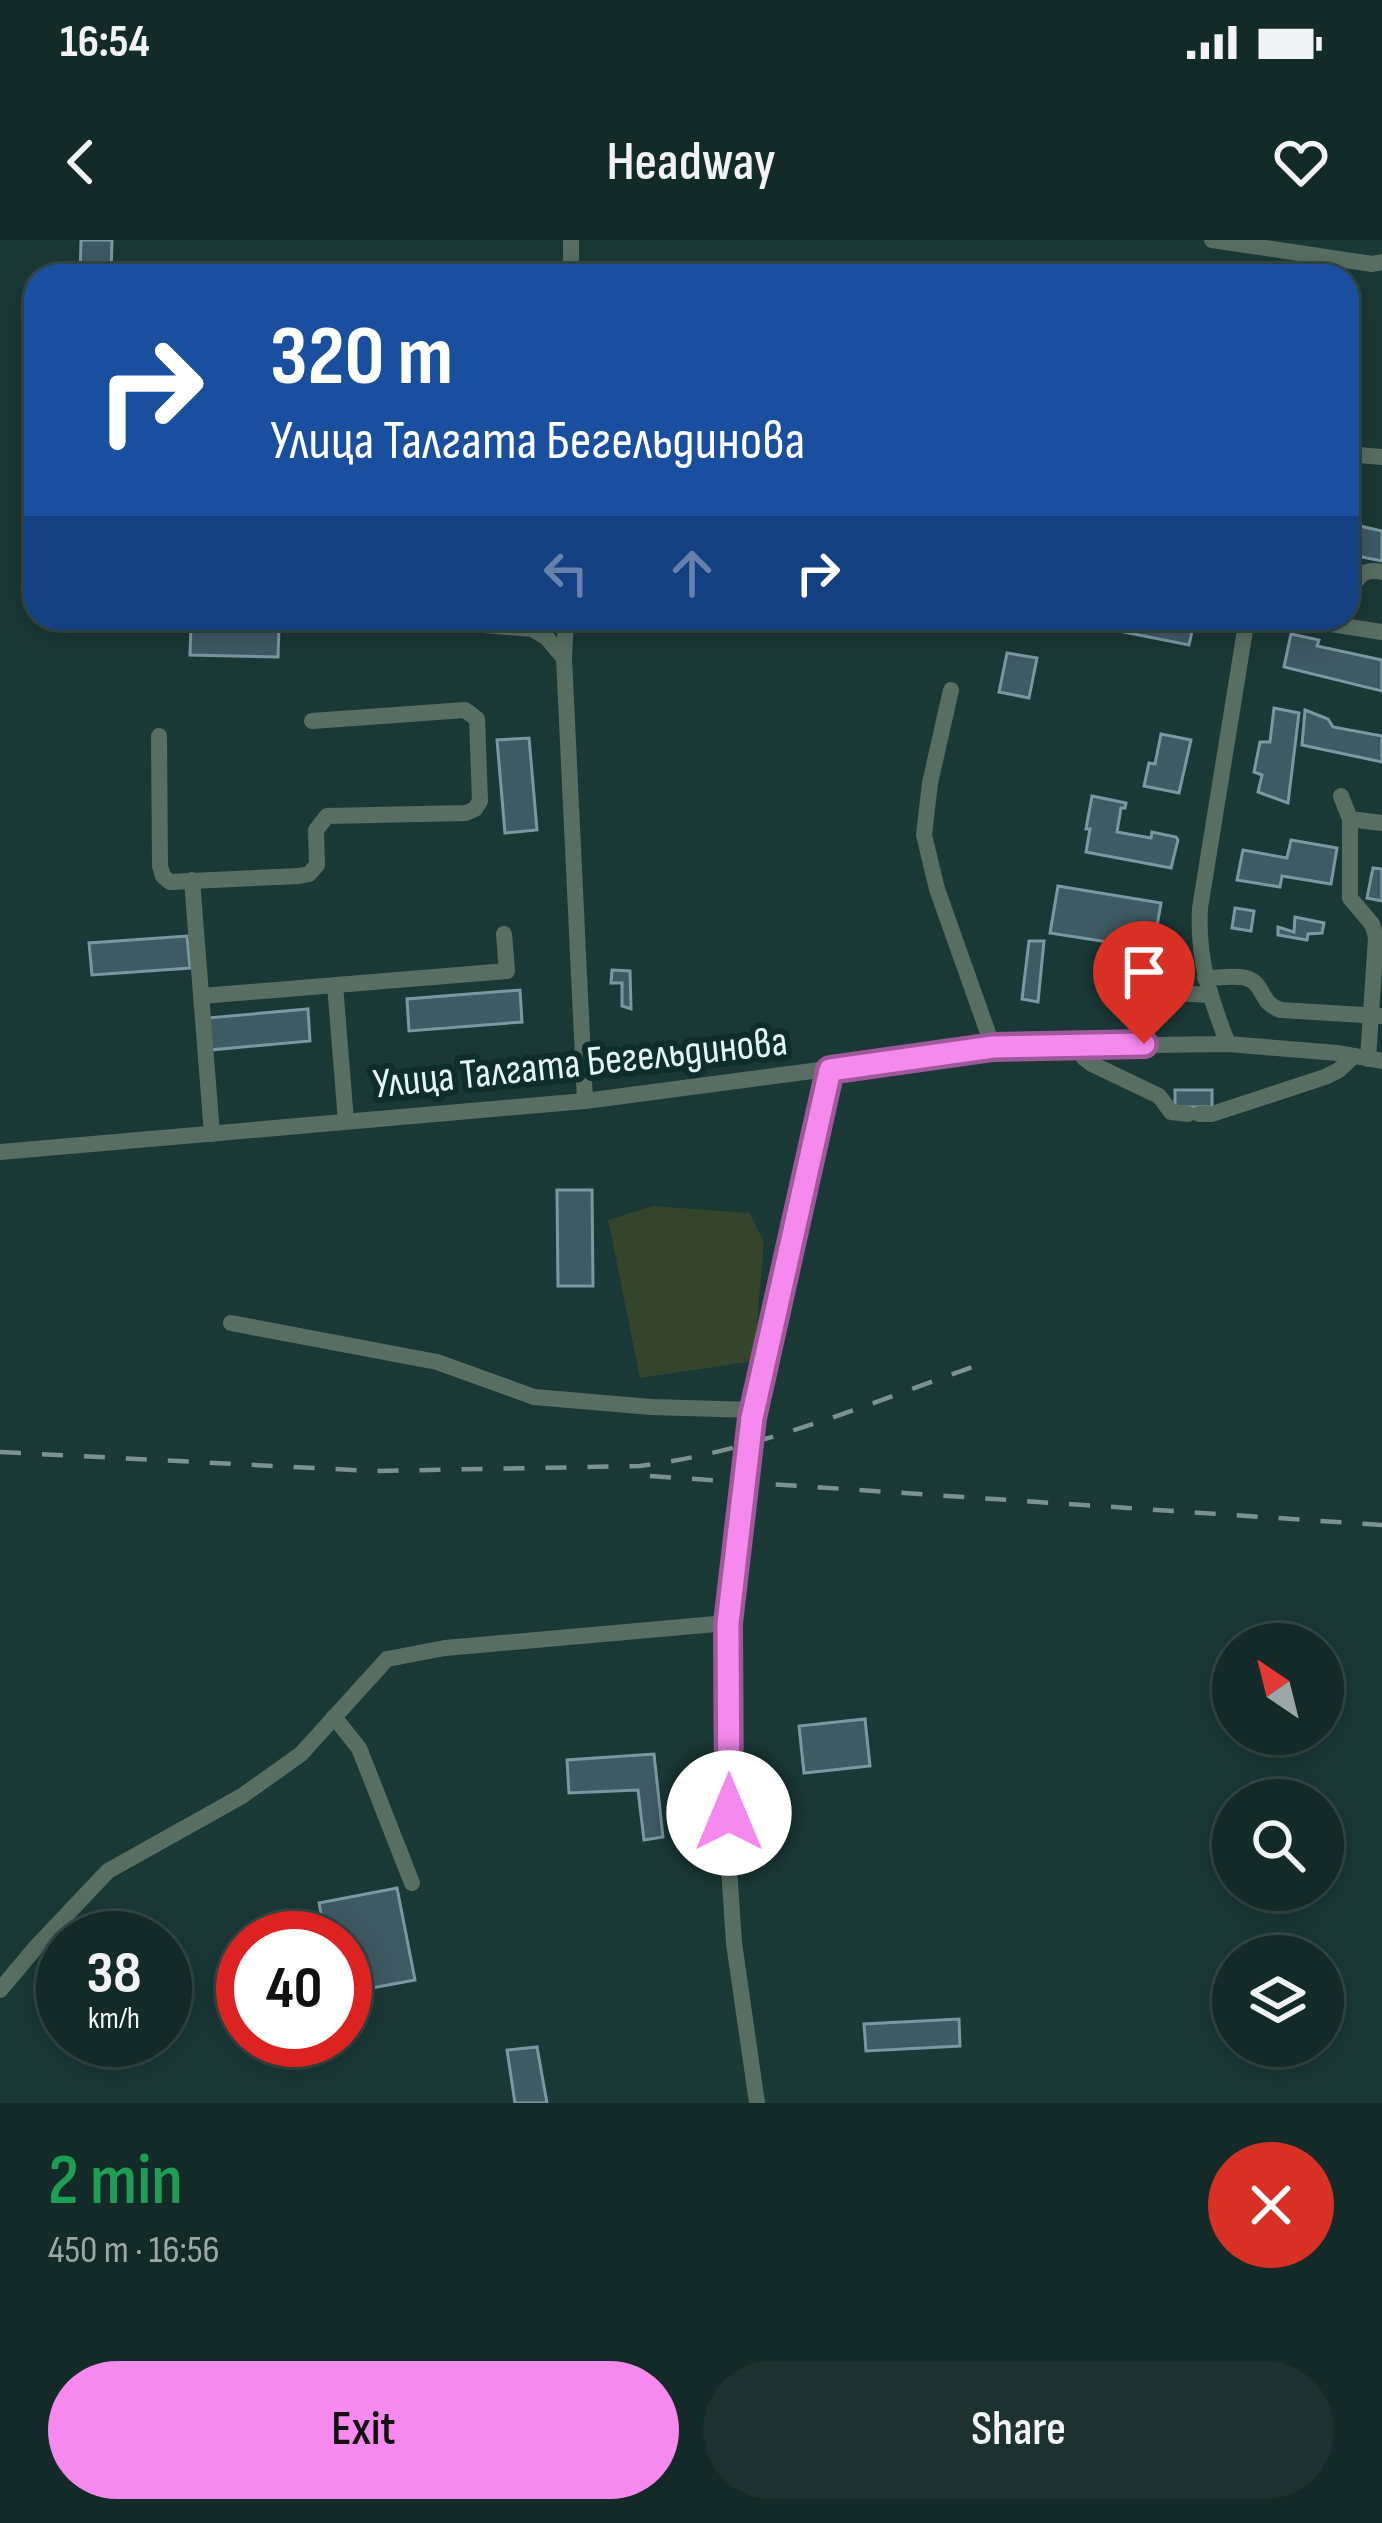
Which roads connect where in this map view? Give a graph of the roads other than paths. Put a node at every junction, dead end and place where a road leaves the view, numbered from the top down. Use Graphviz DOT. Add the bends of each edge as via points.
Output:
graph roads {
  1 [pos="1212,240"];
  2 [pos="1310,256"];
  3 [pos="1382,262"];
  4 [pos="1308,264"];
  5 [pos="534,630"];
  6 [pos="565,630"];
  7 [pos="1245,630"];
  8 [pos="564,658"];
  9 [pos="951,689"];
  10 [pos="312,721"];
  11 [pos="158,736"];
  12 [pos="1341,796"];
  13 [pos="1350,819"];
  14 [pos="1382,824"];
  15 [pos="192,880"];
  16 [pos="504,934"];
  17 [pos="335,985"];
  18 [pos="1207,987"];
  19 [pos="1161,992"];
  20 [pos="201,996"];
  21 [pos="1377,1016"];
  22 [pos="1228,1044"];
  23 [pos="1078,1045"];
  24 [pos="993,1047"];
  25 [pos="1368,1059"];
  26 [pos="830,1070"];
  27 [pos="585,1101"];
  28 [pos="346,1121"];
  29 [pos="212,1134"];
  30 [pos="0,1152"];
  31 [pos="231,1323"];
  32 [pos="754,1410"];
  33 [pos="728,1623"];
  34 [pos="334,1718"];
  35 [pos="412,1883"];
  36 [pos="0,1990"];
  37 [pos="757,2103"];
  1 -- 2 [label="street"];
  2 -- 3 [label="street"];
  2 -- 4 [label="street"];
  5 -- 8 [label="street"];
  6 -- 8 [label="street"];
  7 -- 18 [label="street" via="1200,908"];
  8 -- 27 [label="street"];
  9 -- 24 [label="street" via="924,835"];
  10 -- 15 [label="street" via="473,713 480,801 466,814 327,816 316,830 309,874"];
  11 -- 15 [label="street" via="160,866 170,882"];
  12 -- 13 [label="street"];
  13 -- 14 [label="street"];
  13 -- 21 [label="street" via="1350,898 1376,937"];
  15 -- 20 [label="street"];
  16 -- 17 [label="street" via="507,971"];
  17 -- 20 [label="street"];
  17 -- 28 [label="street"];
  18 -- 19 [label="street"];
  18 -- 21 [label="street" via="1244,977 1270,1007"];
  18 -- 22 [label="street"];
  20 -- 29 [label="street"];
  21 -- 25 [label="street"];
  22 -- 23 [label="street, Улица Талгата Бегельдинова"];
  22 -- 25 [label="street, Улица Талгата Бегельдинова"];
  23 -- 24 [label="street, Улица Талгата Бегельдинова"];
  23 -- 25 [label="street" via="1084,1058 1159,1096 1171,1112 1194,1114"];
  24 -- 26 [label="street, Улица Талгата Бегельдинова"];
  26 -- 27 [label="street, Улица Талгата Бегельдинова"];
  26 -- 32 [label="street"];
  27 -- 28 [label="street, Улица Талгата Бегельдинова"];
  28 -- 29 [label="street, Улица Талгата Бегельдинова"];
  29 -- 30 [label="street, Улица Талгата Бегельдинова"];
  31 -- 32 [label="street" via="437,1362 534,1397"];
  32 -- 33 [label="street"];
  33 -- 34 [label="street" via="387,1659"];
  33 -- 37 [label="street" via="729,1868"];
  34 -- 35 [label="street" via="359,1748"];
  34 -- 36 [label="street" via="301,1754 242,1796 109,1871"];
}
